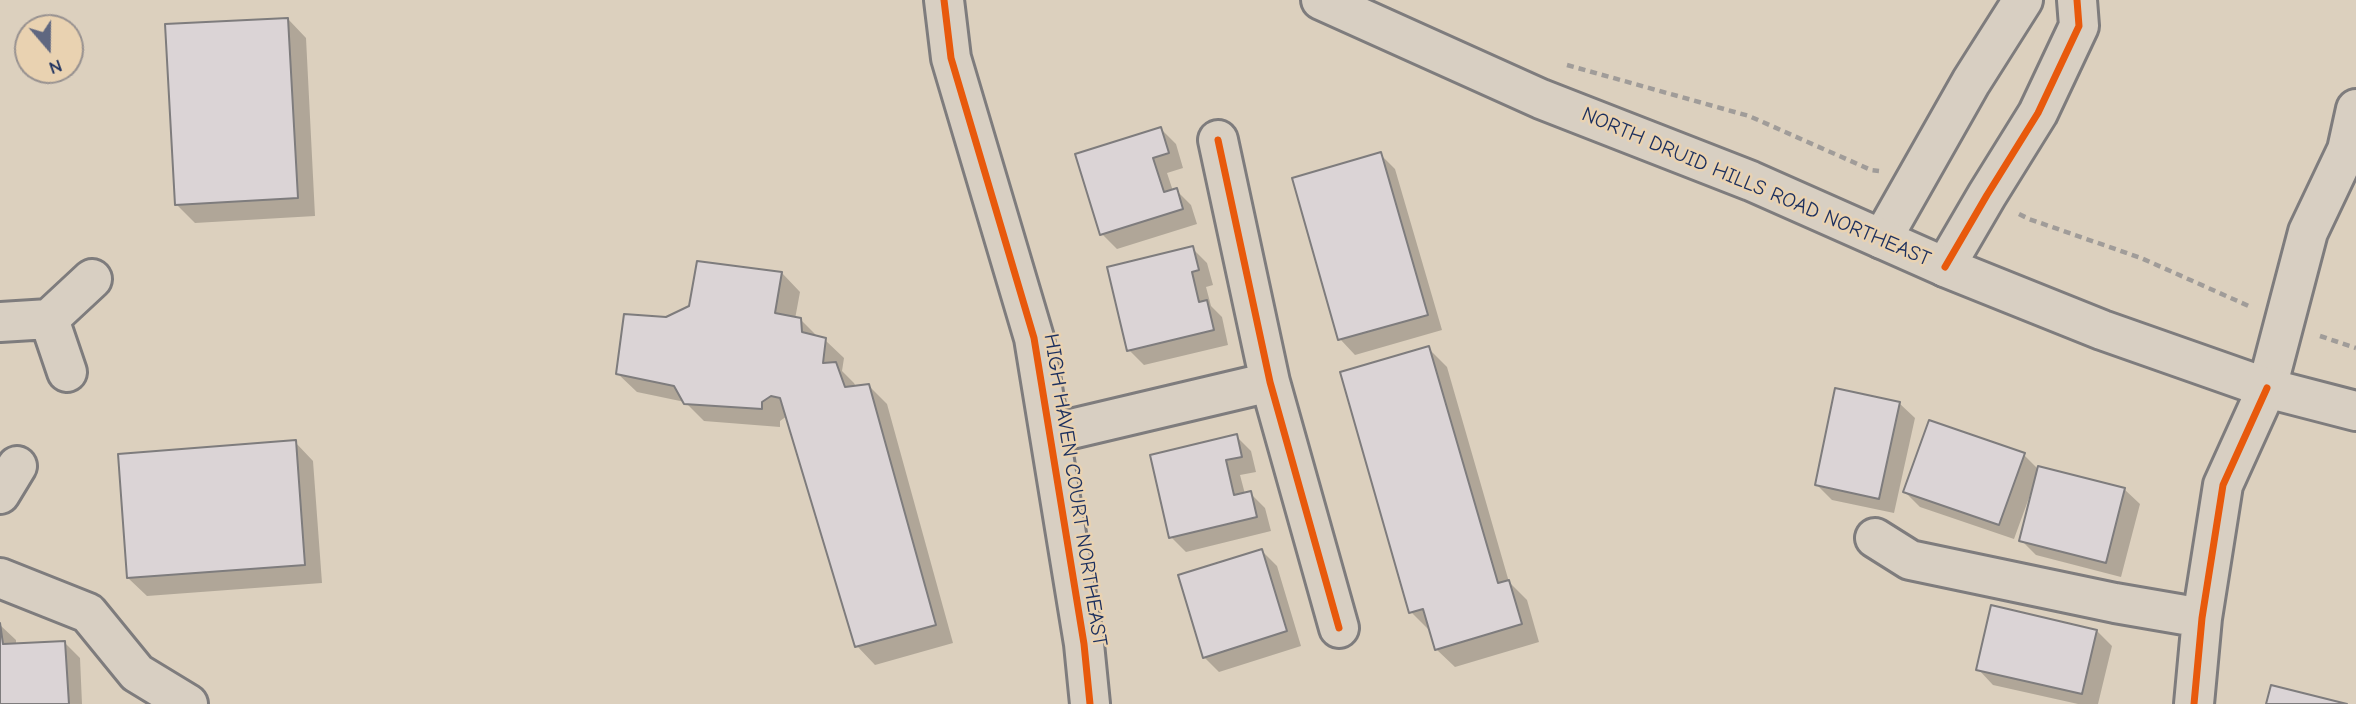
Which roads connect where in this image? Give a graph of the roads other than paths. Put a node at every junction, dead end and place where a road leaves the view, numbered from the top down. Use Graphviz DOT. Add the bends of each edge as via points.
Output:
graph roads {
  1 [pos="944,0"];
  2 [pos="1321,0"];
  3 [pos="2023,0"];
  4 [pos="2077,0"];
  5 [pos="2356,109"];
  6 [pos="1218,140"];
  7 [pos="1881,239"];
  8 [pos="1945,267"];
  9 [pos="92,279"];
  10 [pos="49,319"];
  11 [pos="0,322"];
  12 [pos="67,372"];
  13 [pos="1270,382"];
  14 [pos="2267,388"];
  15 [pos="2356,411"];
  16 [pos="1050,434"];
  17 [pos="1875,538"];
  18 [pos="0,578"];
  19 [pos="2202,618"];
  20 [pos="1339,628"];
  21 [pos="188,704"];
  22 [pos="1090,704"];
  23 [pos="2194,704"];
  1 -- 16 [label="street, HIGH HAVEN COURT NORTHEAST" via="951,58 1034,338"];
  2 -- 7 [label="street, NORTH DRUID HILLS ROAD NORTHEAST" via="1541,99 1751,181"];
  3 -- 7 [label="street"];
  4 -- 8 [label="street" via="2079,26 2038,113"];
  5 -- 14 [label="street" via="2347,150 2308,232"];
  6 -- 13 [label="street"];
  7 -- 8 [label="street, NORTH DRUID HILLS ROAD NORTHEAST"];
  8 -- 14 [label="street, NORTH DRUID HILLS ROAD NORTHEAST" via="2102,330"];
  9 -- 10 [label="street"];
  10 -- 11 [label="street"];
  10 -- 12 [label="street"];
  13 -- 16 [label="street"];
  13 -- 20 [label="street"];
  14 -- 15 [label="street, NORTH DRUID HILLS ROAD NORTHEAST"];
  14 -- 19 [label="street" via="2223,485"];
  16 -- 22 [label="street, HIGH HAVEN COURT NORTHEAST"];
  17 -- 19 [label="street" via="1910,560"];
  18 -- 21 [label="street" via="88,612 137,673"];
  19 -- 23 [label="street"];
}
